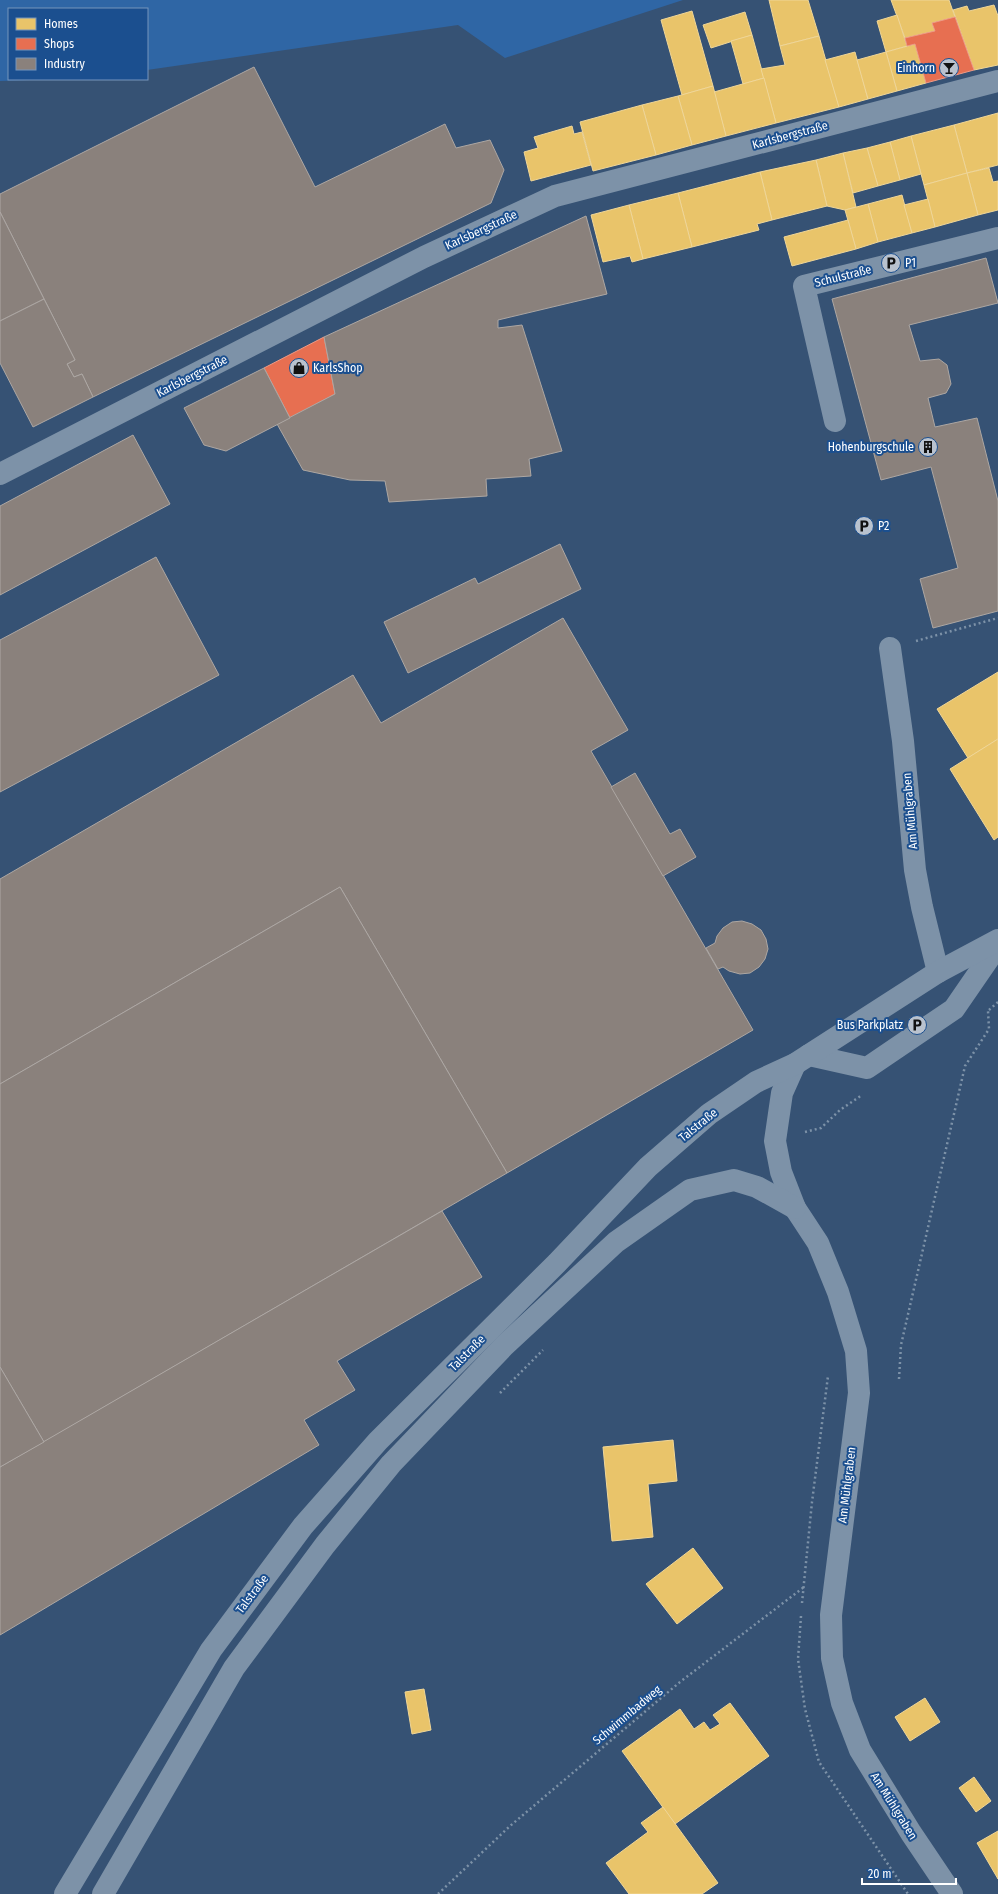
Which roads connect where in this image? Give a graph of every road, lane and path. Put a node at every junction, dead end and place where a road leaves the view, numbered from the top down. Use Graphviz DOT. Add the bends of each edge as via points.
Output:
graph roads {
  1 [pos="998,81"];
  2 [pos="998,238"];
  3 [pos="835,421"];
  4 [pos="0,474"];
  5 [pos="998,618"];
  6 [pos="890,648"];
  7 [pos="998,940"];
  8 [pos="998,945"];
  9 [pos="938,972"];
  10 [pos="998,1002"];
  11 [pos="988,1011"];
  12 [pos="982,1015"];
  13 [pos="802,1060"];
  14 [pos="865,1093"];
  15 [pos="775,1141"];
  16 [pos="795,1208"];
  17 [pos="546,1347"];
  18 [pos="899,1379"];
  19 [pos="496,1398"];
  20 [pos="838,1561"];
  21 [pos="65,1894"];
  22 [pos="104,1894"];
  23 [pos="438,1894"];
  24 [pos="952,1894"];
  1 -- 4 [label="street, Karlsbergstraße" via="554,196 424,257"];
  2 -- 3 [label="street, Schulstraße" via="804,286"];
  5 -- 6 [label="path"];
  6 -- 9 [label="street, Am Mühlgraben" via="903,741 915,870"];
  7 -- 9 [label="street, Talstraße"];
  8 -- 13 [label="street" via="954,1009 867,1068"];
  9 -- 13 [label="street, Talstraße"];
  10 -- 11 [label="path"];
  11 -- 12 [label="path"];
  11 -- 18 [label="path" via="989,1029 965,1066 901,1345"];
  13 -- 15 [label="street, Am Mühlgraben" via="782,1093"];
  13 -- 21 [label="street, Talstraße" via="756,1082 715,1110 648,1167 552,1269 378,1441 303,1526 211,1650"];
  14 -- 15 [label="path" via="840,1110 821,1128"];
  15 -- 16 [label="street, Am Mühlgraben" via="781,1172"];
  16 -- 20 [label="street, Am Mühlgraben" via="818,1243 838,1292 856,1351 859,1393"];
  16 -- 22 [label="street, Talstraße" via="757,1187 734,1180 690,1190 616,1242 504,1346 391,1464 325,1545 234,1668"];
  17 -- 19 [label="path"];
  20 -- 23 [label="path, Schwimmbadweg" via="680,1682 510,1826"];
  20 -- 24 [label="street, Am Mühlgraben" via="831,1615 832,1658 842,1703 860,1750"];
}
